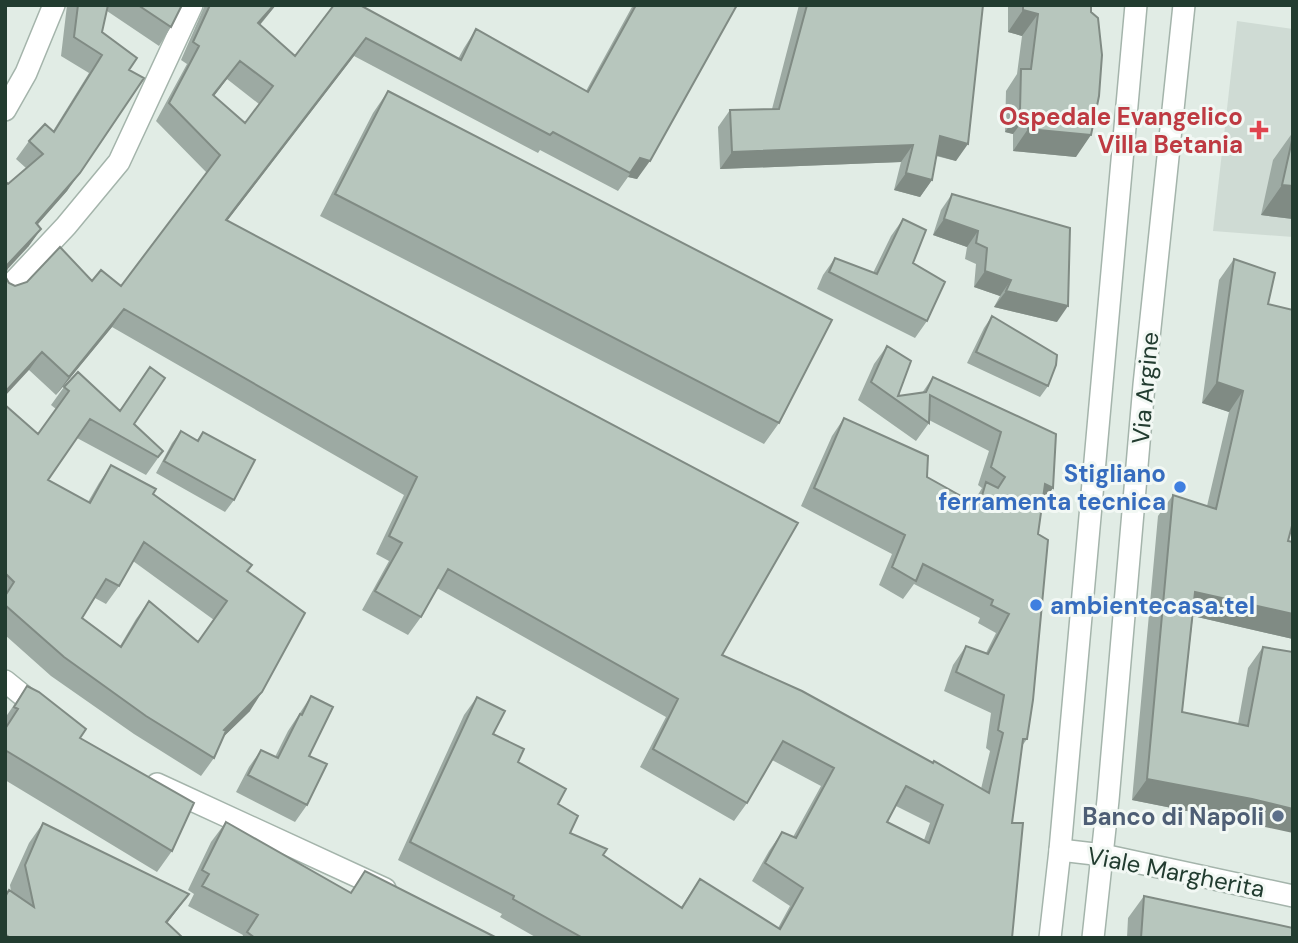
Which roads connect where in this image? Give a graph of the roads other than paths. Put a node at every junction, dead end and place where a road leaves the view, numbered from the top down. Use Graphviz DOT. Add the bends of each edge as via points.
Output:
graph roads {
  1 [pos="54,5"];
  2 [pos="192,5"];
  3 [pos="1136,5"];
  4 [pos="1184,5"];
  5 [pos="5,110"];
  6 [pos="5,291"];
  7 [pos="5,681"];
  8 [pos="56,722"];
  9 [pos="140,777"];
  10 [pos="1060,850"];
  11 [pos="1103,856"];
  12 [pos="1293,896"];
  13 [pos="404,898"];
  14 [pos="1050,938"];
  15 [pos="1093,938"];
  1 -- 5 [label="street" via="26,74"];
  2 -- 6 [label="street" via="119,162"];
  3 -- 10 [label="street, Via Argine"];
  4 -- 11 [label="street, Via Argine" via="1144,385"];
  7 -- 8 [label="street"];
  9 -- 13 [label="street"];
  10 -- 11 [label="street, Viale Margherita"];
  10 -- 14 [label="street, Via Argine"];
  11 -- 12 [label="street, Viale Margherita"];
  11 -- 15 [label="street, Via Argine"];
}
